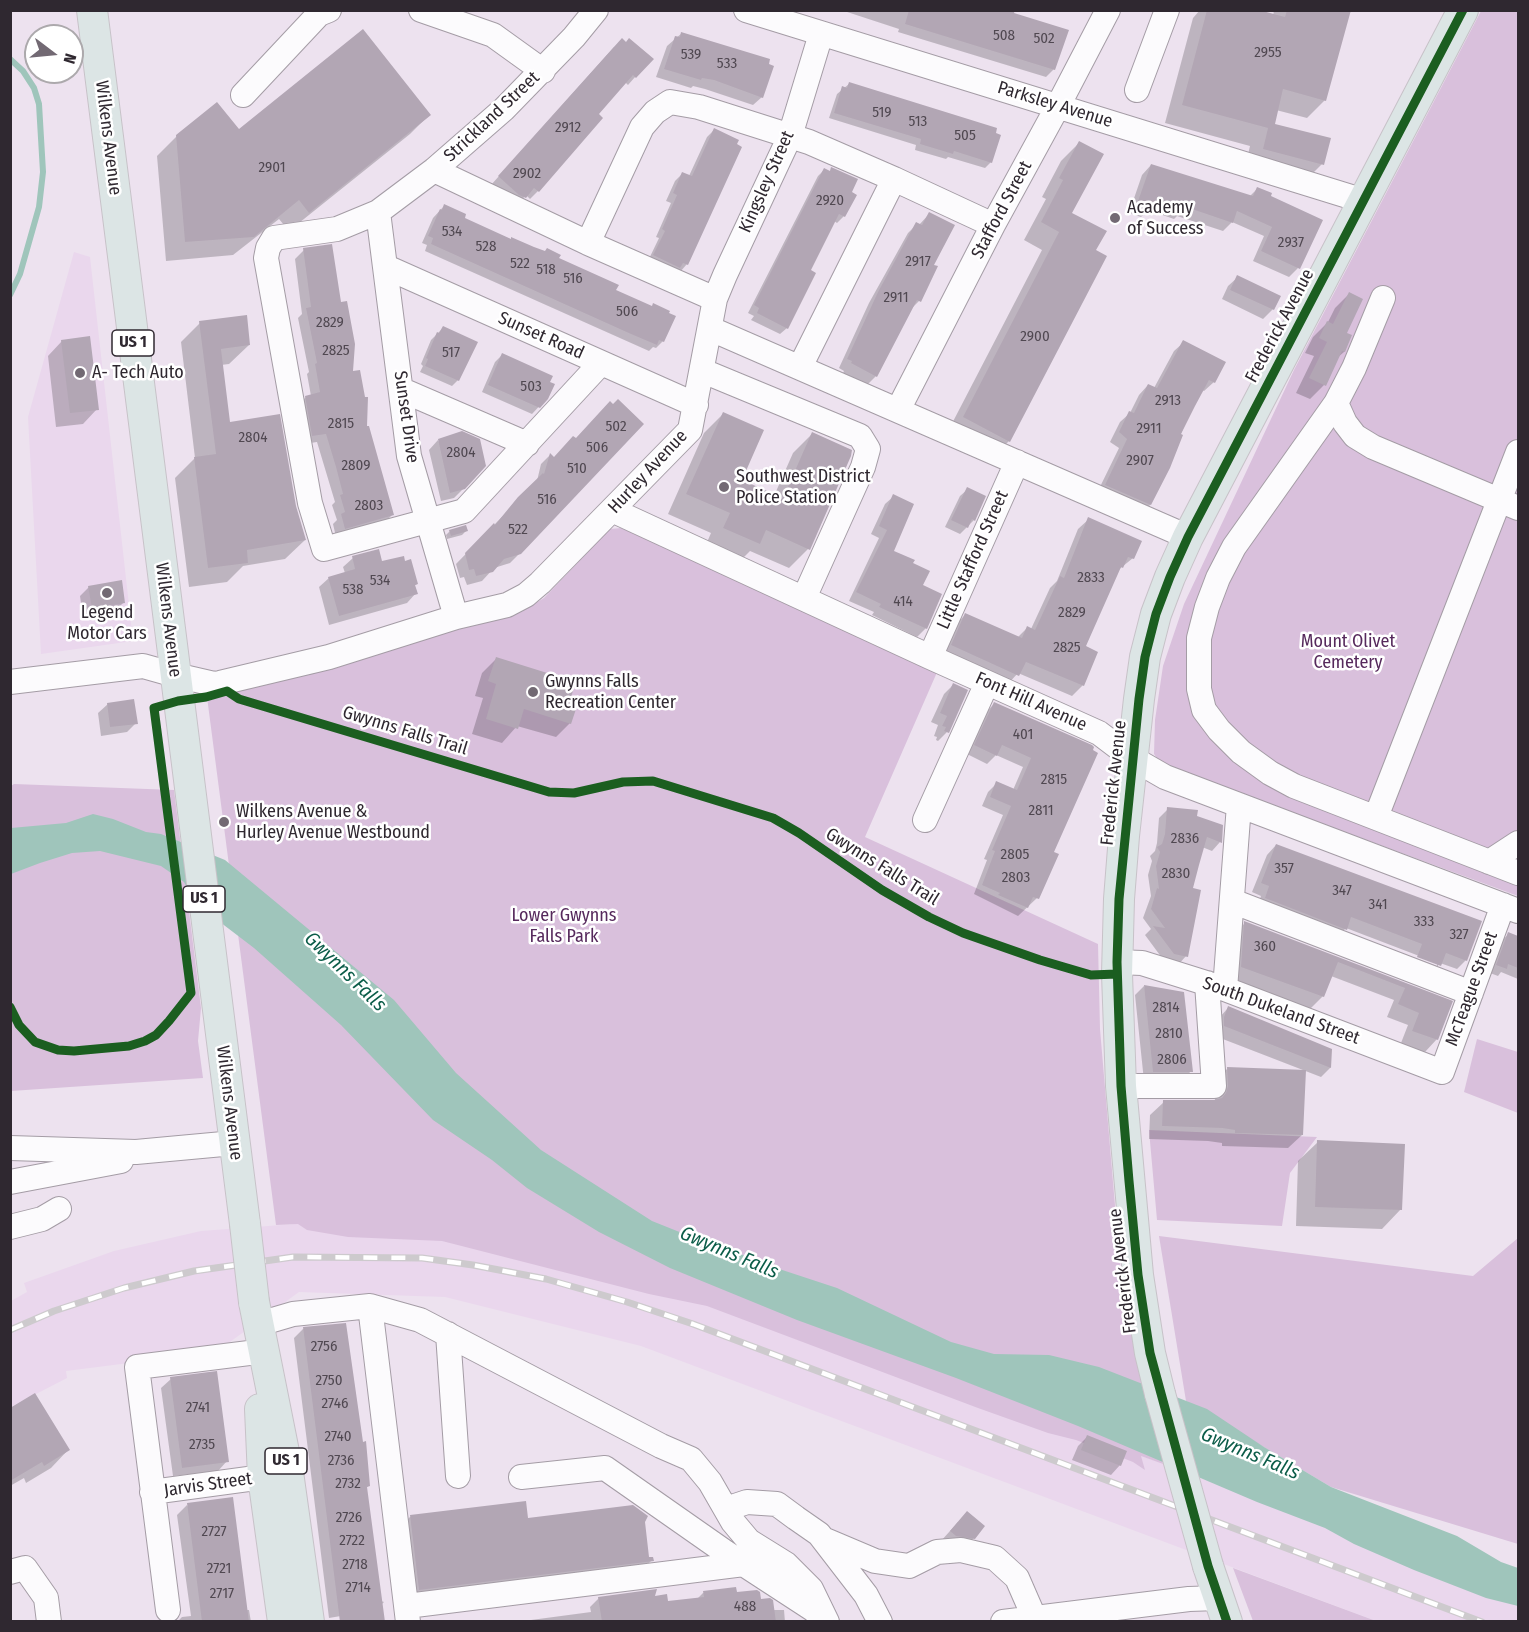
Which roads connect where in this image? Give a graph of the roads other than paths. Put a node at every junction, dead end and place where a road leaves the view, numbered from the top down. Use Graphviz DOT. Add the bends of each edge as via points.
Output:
graph roads {
  1 [pos="92,10"];
  2 [pos="328,10"];
  3 [pos="421,10"];
  4 [pos="596,10"];
  5 [pos="746,10"];
  6 [pos="1108,10"];
  7 [pos="1167,10"];
  8 [pos="1463,10"];
  9 [pos="821,34"];
  10 [pos="543,71"];
  11 [pos="1137,90"];
  12 [pos="243,95"];
  13 [pos="1058,106"];
  14 [pos="790,136"];
  15 [pos="434,170"];
  16 [pos="894,179"];
  17 [pos="1364,201"];
  18 [pos="378,212"];
  19 [pos="993,225"];
  20 [pos="588,243"];
  21 [pos="386,267"];
  22 [pos="1383,298"];
  23 [pos="716,299"];
  24 [pos="711,328"];
  25 [pos="601,363"];
  26 [pos="800,367"];
  27 [pos="703,371"];
  28 [pos="402,390"];
  29 [pos="1336,404"];
  30 [pos="696,405"];
  31 [pos="898,410"];
  32 [pos="527,444"];
  33 [pos="1518,452"];
  34 [pos="1017,462"];
  35 [pos="1509,504"];
  36 [pos="612,510"];
  37 [pos="429,521"];
  38 [pos="1518,527"];
  39 [pos="1188,537"];
  40 [pos="804,598"];
  41 [pos="456,617"];
  42 [pos="930,657"];
  43 [pos="175,675"];
  44 [pos="10,682"];
  45 [pos="987,683"];
  46 [pos="1132,758"];
  47 [pos="1239,805"];
  48 [pos="1376,817"];
  49 [pos="925,820"];
  50 [pos="1518,843"];
  51 [pos="1489,862"];
  52 [pos="1518,873"];
  53 [pos="1232,901"];
  54 [pos="1511,908"];
  55 [pos="1117,962"];
  56 [pos="1216,986"];
  57 [pos="1471,993"];
  58 [pos="1442,1072"];
  59 [pos="1121,1086"];
  60 [pos="234,1143"];
  61 [pos="10,1148"];
  62 [pos="136,1152"];
  63 [pos="10,1182"];
  64 [pos="59,1209"];
  65 [pos="10,1227"];
  66 [pos="369,1306"];
  67 [pos="257,1326"];
  68 [pos="448,1334"];
  69 [pos="458,1476"];
  70 [pos="263,1477"];
  71 [pos="521,1478"];
  72 [pos="152,1492"];
  73 [pos="726,1509"];
  74 [pos="823,1539"];
  75 [pos="744,1564"];
  76 [pos="10,1572"];
  77 [pos="168,1610"];
  78 [pos="1223,1610"];
  79 [pos="1132,1613"];
  80 [pos="407,1614"];
  81 [pos="1034,1617"];
  82 [pos="49,1622"];
  83 [pos="283,1622"];
  84 [pos="309,1622"];
  85 [pos="826,1622"];
  86 [pos="880,1622"];
  87 [pos="1003,1622"];
  1 -- 43 [label="main road, Wilkens Avenue / US 1"];
  2 -- 12 [label="street" via="319,14"];
  3 -- 10 [label="street" via="493,35"];
  4 -- 10 [label="street, Strickland Street"];
  5 -- 9 [label="street, Parksley Avenue"];
  6 -- 13 [label="street, Stafford Street"];
  7 -- 11 [label="street"];
  8 -- 17 [label="main road, Frederick Avenue"];
  9 -- 13 [label="street, Parksley Avenue"];
  9 -- 14 [label="street, Kingsley Street"];
  10 -- 15 [label="street, Strickland Street"];
  13 -- 17 [label="street, Parksley Avenue"];
  13 -- 19 [label="street, Stafford Street"];
  14 -- 16 [label="street"];
  14 -- 20 [label="street" via="699,107 670,102 642,127"];
  14 -- 23 [label="street, Kingsley Street"];
  15 -- 18 [label="street, Strickland Street"];
  15 -- 20 [label="street"];
  16 -- 19 [label="street"];
  16 -- 26 [label="street"];
  17 -- 39 [label="main road, Frederick Avenue"];
  18 -- 21 [label="street, Sunset Drive"];
  18 -- 37 [label="street, Strickland Street" via="337,229 274,238 266,258 310,503 324,549"];
  19 -- 31 [label="street, Stafford Street"];
  20 -- 23 [label="street"];
  21 -- 25 [label="street, Sunset Road"];
  21 -- 28 [label="street, Sunset Drive"];
  22 -- 29 [label="street"];
  23 -- 24 [label="street, Kingsley Street"];
  24 -- 26 [label="street"];
  24 -- 27 [label="street, Hurley Avenue"];
  25 -- 30 [label="street, Sunset Road"];
  25 -- 32 [label="street"];
  26 -- 31 [label="street"];
  27 -- 30 [label="street, Hurley Avenue"];
  27 -- 40 [label="street" via="860,436 868,449"];
  28 -- 32 [label="street"];
  28 -- 37 [label="street, Sunset Drive" via="409,456"];
  29 -- 35 [label="street" via="1355,436 1373,447"];
  29 -- 48 [label="street" via="1234,547 1218,578 1199,638 1199,689 1204,710 1219,730 1269,773"];
  30 -- 36 [label="street, Hurley Avenue" via="690,430"];
  31 -- 34 [label="street"];
  32 -- 37 [label="street" via="464,511"];
  33 -- 35 [label="street"];
  34 -- 39 [label="street"];
  34 -- 42 [label="street, Little Stafford Street"];
  35 -- 38 [label="street"];
  35 -- 48 [label="street"];
  36 -- 40 [label="street, Font Hill Avenue"];
  36 -- 41 [label="street, Hurley Avenue" via="526,595 507,605"];
  37 -- 41 [label="street, Sunset Drive"];
  39 -- 46 [label="main road, Frederick Avenue" via="1148,646"];
  40 -- 42 [label="street, Font Hill Avenue"];
  41 -- 43 [label="street, Hurley Avenue" via="329,657 220,683"];
  42 -- 45 [label="street, Font Hill Avenue"];
  43 -- 44 [label="street" via="143,666"];
  43 -- 60 [label="main road, Wilkens Avenue / US 1"];
  45 -- 46 [label="street, Font Hill Avenue" via="1100,733"];
  45 -- 49 [label="street"];
  46 -- 47 [label="street, Font Hill Avenue" via="1166,777"];
  46 -- 55 [label="main road, Frederick Avenue"];
  47 -- 53 [label="street"];
  47 -- 54 [label="street, Font Hill Avenue"];
  48 -- 51 [label="street"];
  50 -- 51 [label="street"];
  51 -- 52 [label="street"];
  53 -- 56 [label="street"];
  53 -- 57 [label="street"];
  54 -- 57 [label="street, McTeague Street"];
  55 -- 56 [label="street, South Dukeland Street" via="1142,963"];
  55 -- 59 [label="main road, Frederick Avenue"];
  56 -- 58 [label="street, South Dukeland Street"];
  56 -- 59 [label="street" via="1214,1086"];
  57 -- 58 [label="street, McTeague Street"];
  59 -- 78 [label="main road, Frederick Avenue, bridge" via="1138,1275 1150,1353"];
  60 -- 62 [label="street"];
  60 -- 67 [label="main road, Wilkens Avenue / US 1, bridge"];
  61 -- 62 [label="street"];
  62 -- 63 [label="street" via="127,1160"];
  64 -- 65 [label="street" via="42,1219"];
  66 -- 67 [label="street" via="293,1314"];
  66 -- 68 [label="street" via="420,1320"];
  66 -- 80 [label="street"];
  67 -- 70 [label="main road, Wilkens Avenue / US 1"];
  67 -- 72 [label="street" via="137,1367"];
  67 -- 84 [label="main road, Wilkens Avenue / US 1" via="288,1472"];
  68 -- 69 [label="street"];
  68 -- 73 [label="street" via="691,1459"];
  70 -- 72 [label="street, Jarvis Street"];
  70 -- 83 [label="main road, Wilkens Avenue / US 1"];
  71 -- 75 [label="street" via="605,1468"];
  72 -- 77 [label="street"];
  73 -- 74 [label="street" via="747,1502 777,1504"];
  73 -- 85 [label="street" via="749,1541 786,1564 811,1589"];
  74 -- 81 [label="street" via="875,1561 909,1566 937,1552 961,1550 995,1558 1017,1578"];
  74 -- 86 [label="street" via="866,1595"];
  75 -- 80 [label="street"];
  75 -- 85 [label="street"];
  76 -- 82 [label="street" via="24,1568 46,1598"];
  78 -- 79 [label="street" via="1189,1599"];
  79 -- 81 [label="street"];
  81 -- 87 [label="street"];
}
